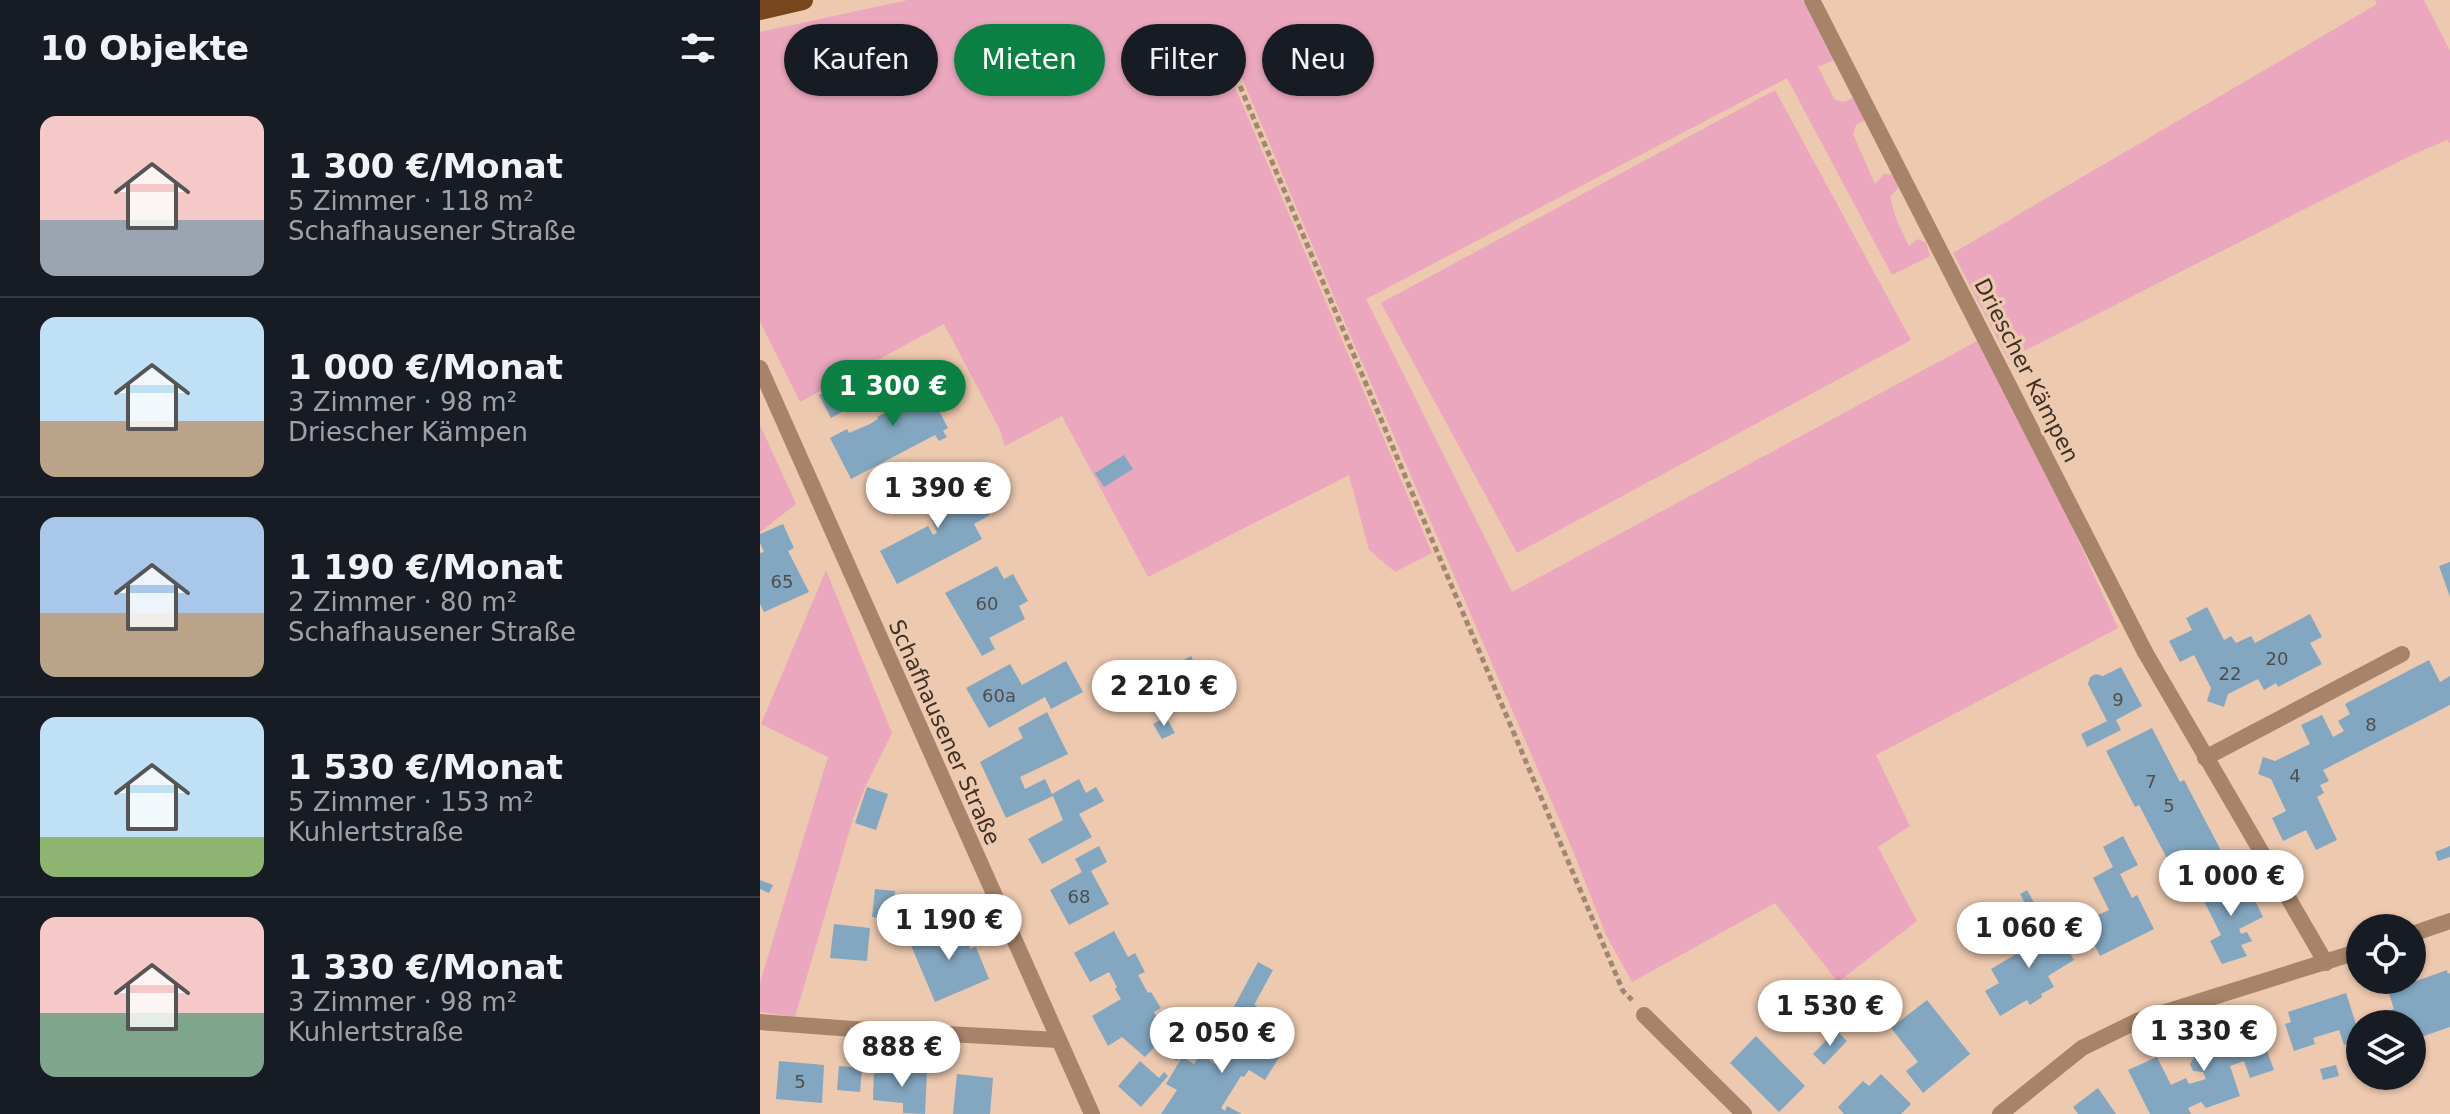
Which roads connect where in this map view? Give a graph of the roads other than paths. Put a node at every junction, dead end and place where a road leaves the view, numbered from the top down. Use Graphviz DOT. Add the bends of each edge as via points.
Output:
graph roads {
  1 [pos="803,0"];
  2 [pos="1812,0"];
  3 [pos="760,10"];
  4 [pos="760,368"];
  5 [pos="2402,654"];
  6 [pos="2205,758"];
  7 [pos="2450,921"];
  8 [pos="2426,929"];
  9 [pos="2346,956"];
  10 [pos="2326,963"];
  11 [pos="1644,1015"];
  12 [pos="760,1022"];
  13 [pos="1059,1040"];
  14 [pos="1092,1114"];
  15 [pos="1744,1114"];
  16 [pos="2000,1114"];
  1 -- 3 [label="main road"];
  2 -- 6 [label="street, Driescher Kämpen" via="2145,652"];
  4 -- 13 [label="street, Schafhausener Straße"];
  5 -- 6 [label="street"];
  6 -- 10 [label="street, Driescher Kämpen"];
  7 -- 8 [label="street"];
  9 -- 10 [label="street"];
  10 -- 16 [label="street" via="2137,1021 2082,1048"];
  11 -- 15 [label="street"];
  12 -- 13 [label="street"];
  13 -- 14 [label="street, Schafhausener Straße"];
}
